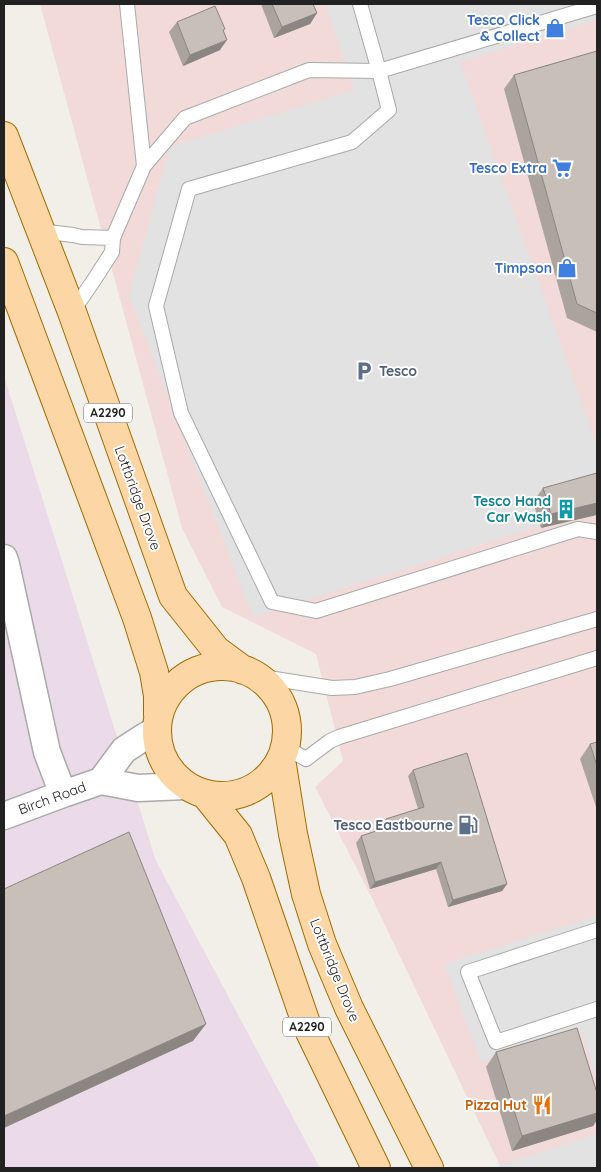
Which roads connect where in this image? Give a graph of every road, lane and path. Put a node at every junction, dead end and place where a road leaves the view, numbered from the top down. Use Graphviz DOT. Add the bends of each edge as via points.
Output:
graph roads {
  1 [pos="127,4"];
  2 [pos="597,6"];
  3 [pos="361,8"];
  4 [pos="379,71"];
  5 [pos="4,136"];
  6 [pos="144,166"];
  7 [pos="40,230"];
  8 [pos="113,238"];
  9 [pos="4,262"];
  10 [pos="72,312"];
  11 [pos="597,532"];
  12 [pos="4,558"];
  13 [pos="597,619"];
  14 [pos="597,658"];
  15 [pos="250,673"];
  16 [pos="157,723"];
  17 [pos="283,753"];
  18 [pos="100,780"];
  19 [pos="195,790"];
  20 [pos="63,794"];
  21 [pos="4,816"];
  22 [pos="597,930"];
  23 [pos="597,1009"];
  24 [pos="376,1168"];
  25 [pos="429,1168"];
  1 -- 6 [label="lane"];
  2 -- 4 [label="lane"];
  3 -- 4 [label="lane"];
  4 -- 6 [label="lane" via="309,70 185,118"];
  4 -- 11 [label="lane" via="389,110 352,142 189,189 156,306 181,413 272,602 316,611 578,529"];
  5 -- 7 [label="main road, Lottbridge Drove / A2290"];
  6 -- 8 [label="lane"];
  7 -- 8 [label="lane"];
  7 -- 10 [label="main road, Lottbridge Drove / A2290"];
  8 -- 10 [label="lane" via="112,252"];
  9 -- 16 [label="main road, A2290" via="154,672 158,696"];
  10 -- 15 [label="main road, Lottbridge Drove / A2290" via="173,596 216,650"];
  12 -- 20 [label="street" via="47,752"];
  13 -- 15 [label="lane" via="390,679 355,686 332,688"];
  14 -- 17 [label="lane" via="340,737 306,759"];
  15 -- 16 [label="main road" via="226,666 190,674 165,699"];
  15 -- 17 [label="main road" via="272,689 282,707 287,727"];
  16 -- 18 [label="street, Birch Road" via="124,750"];
  16 -- 19 [label="main road" via="160,751 170,770"];
  17 -- 19 [label="main road" via="268,777 249,790 228,796"];
  17 -- 25 [label="main road, Lottbridge Drove / A2290" via="293,834 306,894 322,944 349,1008"];
  18 -- 19 [label="street, Birch Road" via="138,788"];
  18 -- 20 [label="street, Birch Road"];
  19 -- 24 [label="main road, A2290" via="238,835 307,1026"];
  20 -- 21 [label="street, Birch Road"];
  22 -- 23 [label="lane" via="468,972 496,1042"];
}
